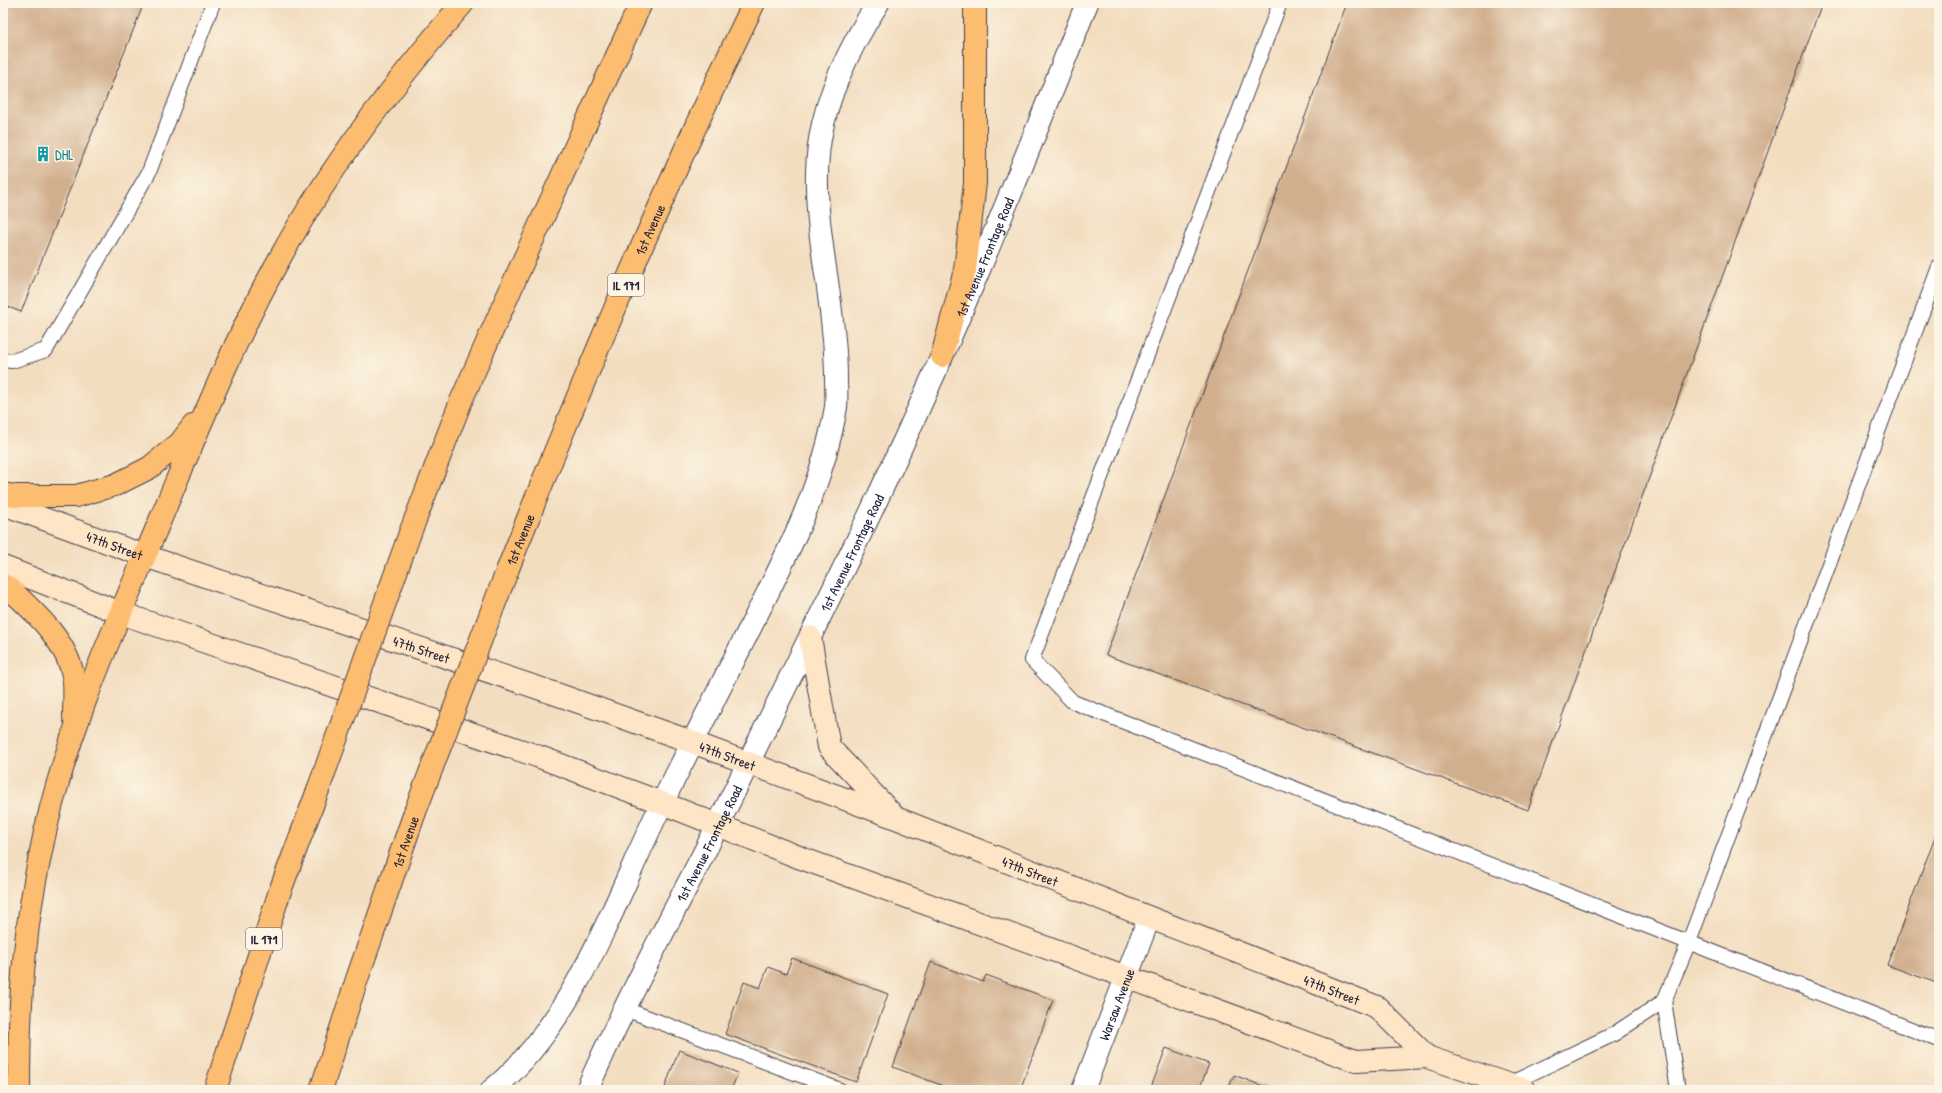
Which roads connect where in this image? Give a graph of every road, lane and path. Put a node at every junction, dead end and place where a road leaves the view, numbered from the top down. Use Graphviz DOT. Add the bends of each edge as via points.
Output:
graph roads {
  1 [pos="213,3"];
  2 [pos="463,3"];
  3 [pos="641,3"];
  4 [pos="754,3"];
  5 [pos="878,3"];
  6 [pos="974,3"];
  7 [pos="1087,3"];
  8 [pos="1280,3"];
  9 [pos="1939,267"];
  10 [pos="942,356"];
  11 [pos="3,360"];
  12 [pos="207,407"];
  13 [pos="3,494"];
  14 [pos="3,504"];
  15 [pos="145,556"];
  16 [pos="3,567"];
  17 [pos="3,585"];
  18 [pos="121,612"];
  19 [pos="810,637"];
  20 [pos="74,731"];
  21 [pos="692,742"];
  22 [pos="747,764"];
  23 [pos="662,803"];
  24 [pos="896,818"];
  25 [pos="717,826"];
  26 [pos="1149,918"];
  27 [pos="1689,942"];
  28 [pos="1125,977"];
  29 [pos="1664,1001"];
  30 [pos="625,1009"];
  31 [pos="1939,1040"];
  32 [pos="1427,1056"];
  33 [pos="1517,1087"];
  34 [pos="18,1090"];
  35 [pos="215,1090"];
  36 [pos="321,1090"];
  37 [pos="492,1090"];
  38 [pos="587,1090"];
  39 [pos="838,1090"];
  40 [pos="1083,1090"];
  41 [pos="1678,1090"];
  1 -- 11 [label="lane" via="149,172 46,350 12,361"];
  2 -- 12 [label="main road" via="381,103 335,166 280,257"];
  3 -- 35 [label="main road, IL 171, bridge" via="471,380 410,533 280,890"];
  4 -- 36 [label="main road, 1st Avenue / IL 171, bridge" via="710,93 571,410 415,812"];
  5 -- 21 [label="street" via="856,37 833,88 820,140 817,192 836,344 836,404 821,471 798,534"];
  6 -- 10 [label="main road" via="975,183 965,270"];
  7 -- 10 [label="street, 1st Avenue Frontage Road" via="996,233"];
  8 -- 27 [label="lane" via="1032,660 1073,702"];
  9 -- 27 [label="lane"];
  10 -- 19 [label="street, 1st Avenue Frontage Road"];
  12 -- 13 [label="main road" via="180,443 149,468 115,485 76,496"];
  12 -- 15 [label="main road"];
  14 -- 15 [label="main road, 47th Street"];
  15 -- 18 [label="main road"];
  15 -- 21 [label="main road, 47th Street"];
  16 -- 18 [label="main road, 47th Street"];
  17 -- 20 [label="main road" via="44,622 65,651 74,679"];
  18 -- 20 [label="main road"];
  18 -- 23 [label="main road, 47th Street" via="537,756"];
  19 -- 22 [label="street, 1st Avenue Frontage Road"];
  19 -- 24 [label="main road" via="829,747"];
  20 -- 34 [label="main road" via="41,849 26,943"];
  21 -- 22 [label="main road, 47th Street"];
  21 -- 23 [label="street"];
  22 -- 24 [label="main road, 47th Street"];
  22 -- 25 [label="street, 1st Avenue Frontage Road"];
  23 -- 25 [label="main road, 47th Street"];
  23 -- 37 [label="street" via="595,947 564,1006 538,1044"];
  24 -- 26 [label="main road, 47th Street"];
  25 -- 28 [label="main road, 47th Street"];
  25 -- 30 [label="street, 1st Avenue Frontage Road"];
  26 -- 28 [label="street, Warsaw Avenue"];
  26 -- 32 [label="main road, 47th Street" via="1377,1007"];
  27 -- 29 [label="lane"];
  27 -- 31 [label="lane"];
  28 -- 32 [label="main road, 47th Street" via="1356,1061"];
  28 -- 40 [label="street, Warsaw Avenue"];
  29 -- 33 [label="lane" via="1614,1034"];
  29 -- 41 [label="lane"];
  30 -- 38 [label="street, 1st Avenue Frontage Road"];
  30 -- 39 [label="lane"];
  32 -- 33 [label="main road, 47th Street"];
}
